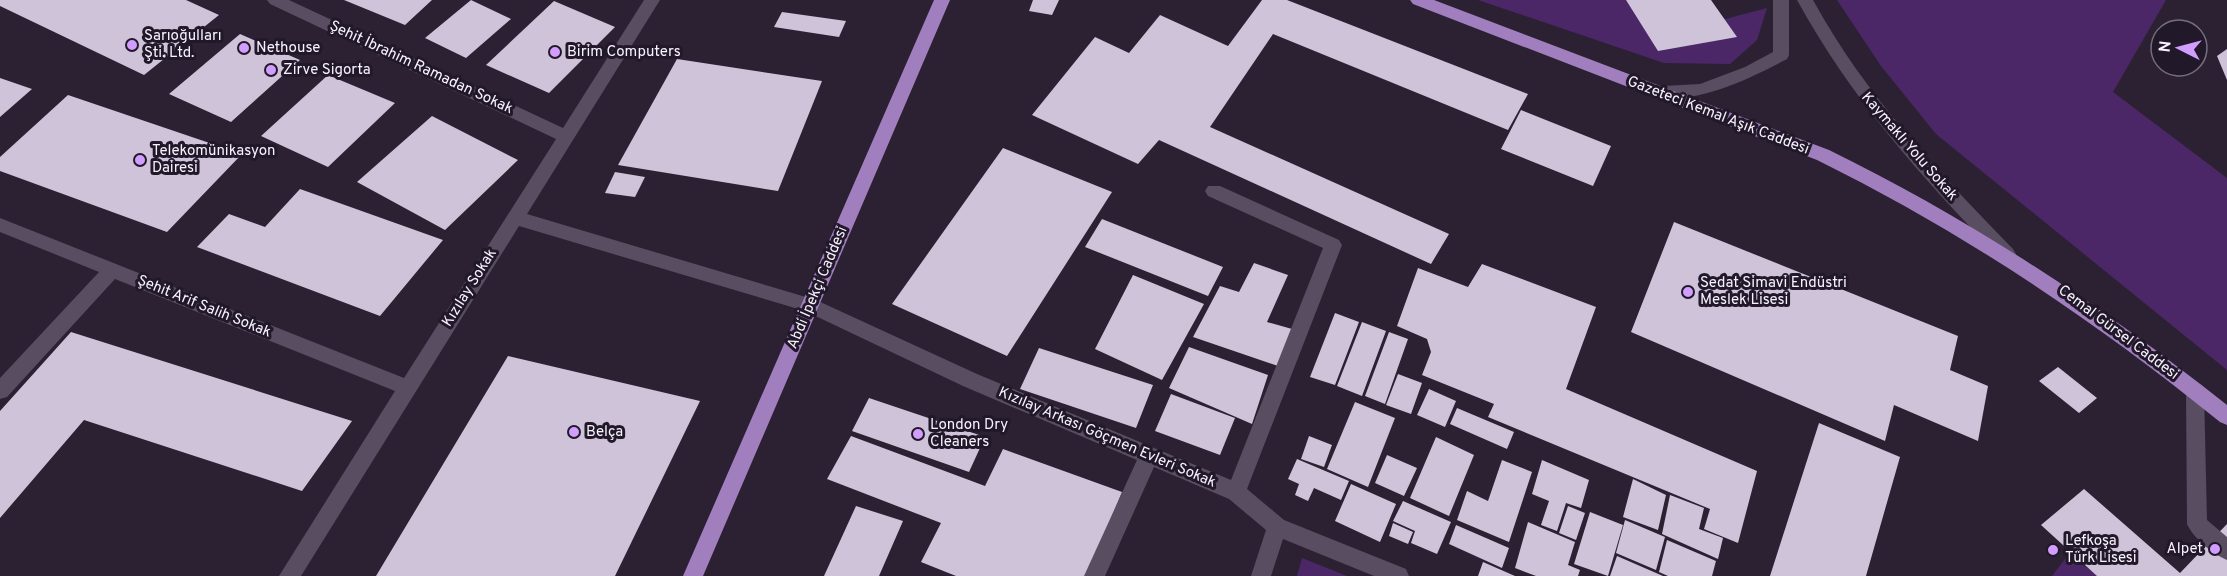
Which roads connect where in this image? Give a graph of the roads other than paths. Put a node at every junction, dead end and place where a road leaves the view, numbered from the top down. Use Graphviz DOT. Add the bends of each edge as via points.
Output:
graph roads {
  1 [pos="275,0"];
  2 [pos="652,0"];
  3 [pos="942,0"];
  4 [pos="1418,0"];
  5 [pos="1781,0"];
  6 [pos="1805,0"];
  7 [pos="1651,91"];
  8 [pos="567,137"];
  9 [pos="1214,191"];
  10 [pos="514,217"];
  11 [pos="0,225"];
  12 [pos="2007,254"];
  13 [pos="112,270"];
  14 [pos="810,306"];
  15 [pos="408,388"];
  16 [pos="0,391"];
  17 [pos="2195,391"];
  18 [pos="2227,416"];
  19 [pos="1149,455"];
  20 [pos="1236,492"];
  21 [pos="1277,527"];
  22 [pos="2227,550"];
  23 [pos="289,576"];
  24 [pos="693,576"];
  25 [pos="1094,576"];
  26 [pos="1261,576"];
  27 [pos="1399,576"];
  1 -- 8 [label="street, Şehit İbrahim Ramadan Sokak"];
  2 -- 8 [label="street, Kızılay Sokak"];
  3 -- 14 [label="main road, Abdi İpekçi Caddesi"];
  4 -- 7 [label="main road, Gazeteci Kemal Aşık Caddesi"];
  5 -- 7 [label="street" via="1781,55 1701,90"];
  6 -- 12 [label="street, Kaymaklı Yolu Sokak" via="1878,116"];
  7 -- 12 [label="main road, Gazeteci Kemal Aşık Caddesi" via="1823,155 1888,186"];
  8 -- 10 [label="street, Kızılay Sokak"];
  9 -- 20 [label="street" via="1333,245"];
  10 -- 14 [label="street, Kızılay Arkası Göçmen Evleri Sokak"];
  10 -- 15 [label="street, Kızılay Sokak"];
  11 -- 13 [label="street, Şehit Arif Salih Sokak"];
  12 -- 17 [label="main road, Cemal Gürsel Caddesi" via="2075,299"];
  13 -- 15 [label="street, Şehit Arif Salih Sokak"];
  13 -- 16 [label="street"];
  14 -- 19 [label="street, Kızılay Arkası Göçmen Evleri Sokak" via="970,380"];
  14 -- 24 [label="main road, Abdi İpekçi Caddesi"];
  15 -- 23 [label="street, Kızılay Sokak"];
  17 -- 18 [label="main road, Cemal Gürsel Caddesi"];
  17 -- 22 [label="street" via="2198,524"];
  19 -- 20 [label="street, Kızılay Arkası Göçmen Evleri Sokak"];
  19 -- 25 [label="street"];
  20 -- 21 [label="street, Kızılay Arkası Göçmen Evleri Sokak"];
  21 -- 26 [label="street"];
  21 -- 27 [label="street, Kızılay Arkası Göçmen Evleri Sokak"];
}
